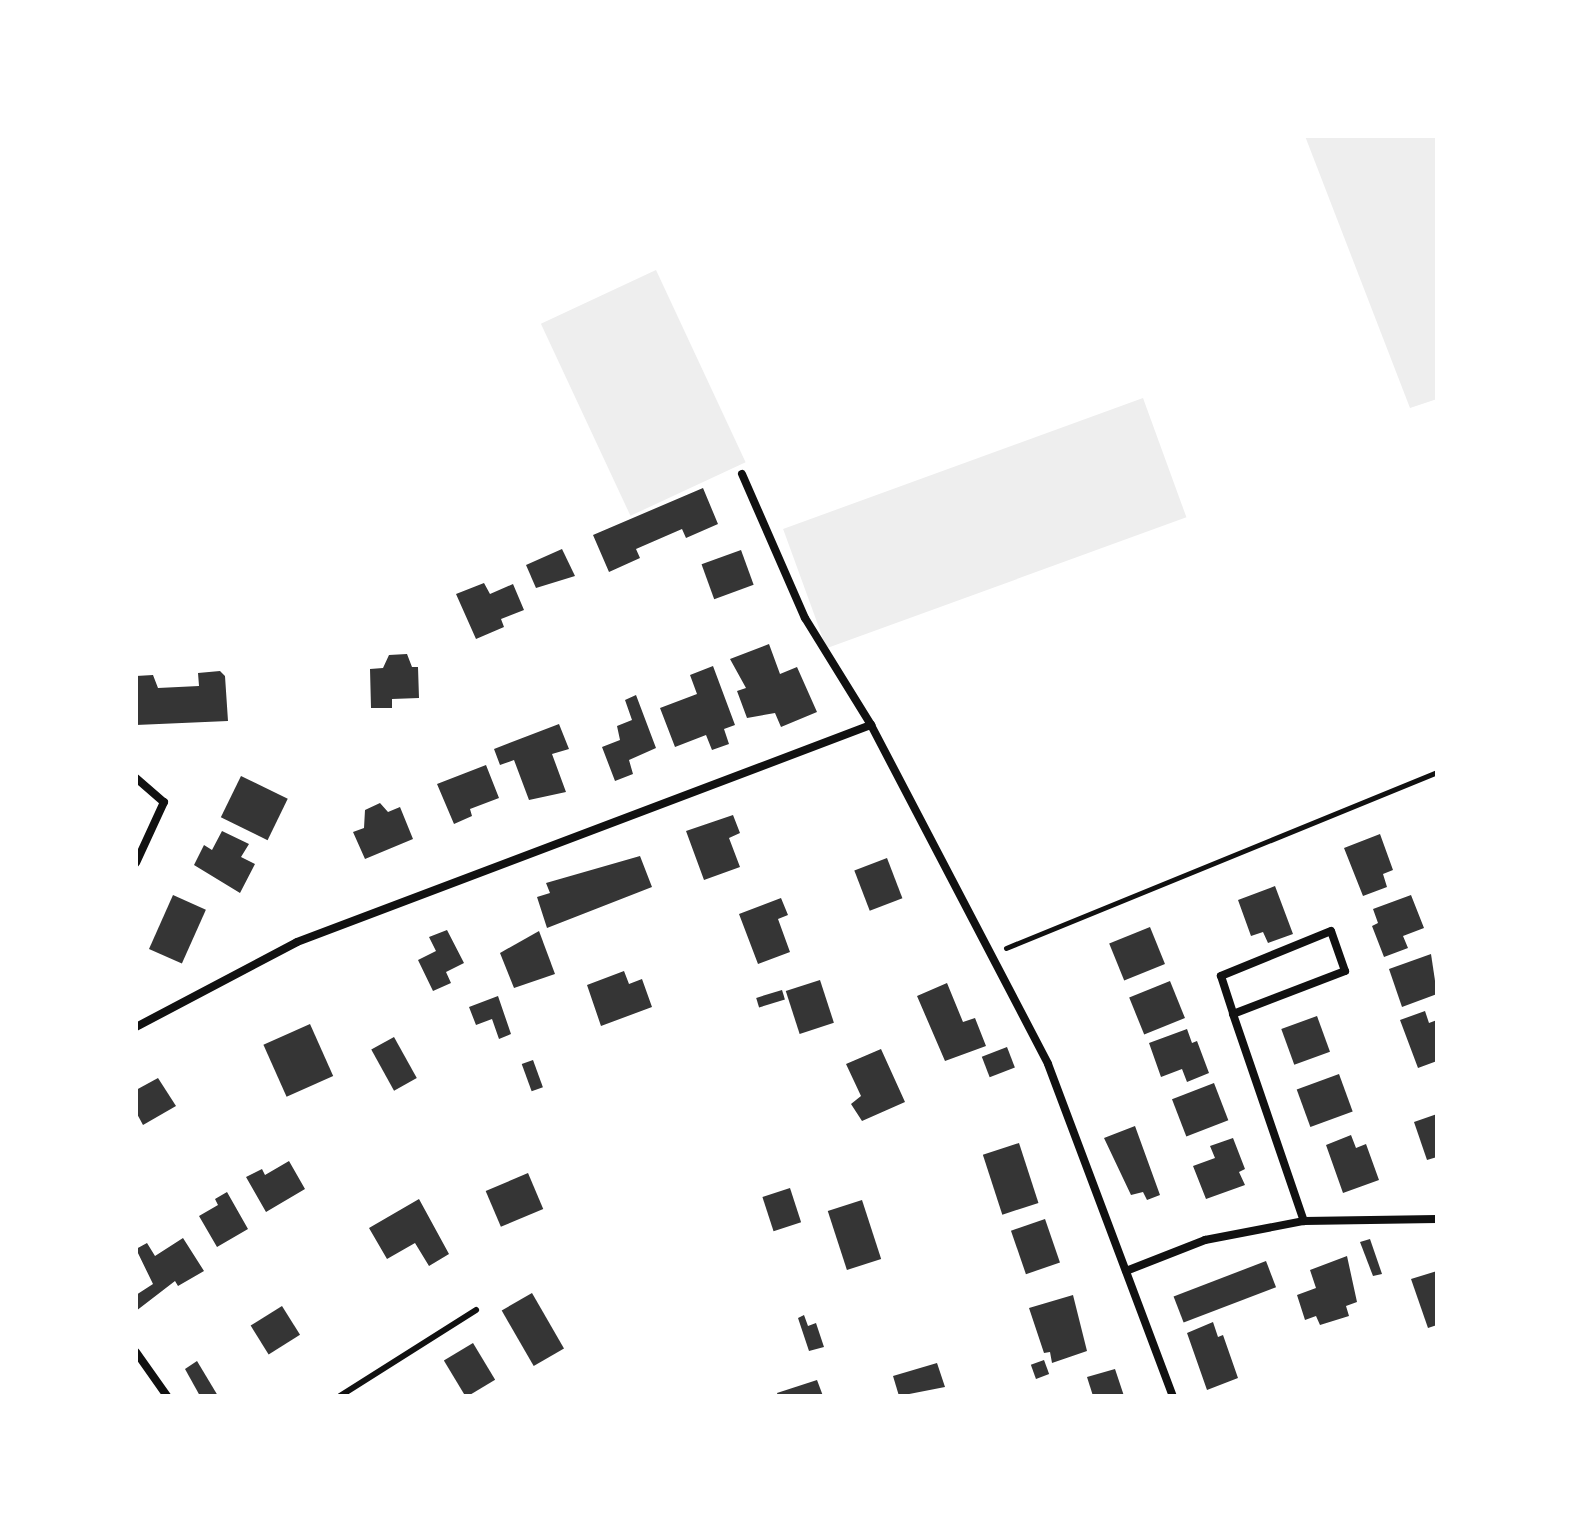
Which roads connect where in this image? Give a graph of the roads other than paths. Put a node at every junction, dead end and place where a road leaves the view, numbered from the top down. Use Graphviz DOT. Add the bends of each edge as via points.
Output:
graph roads {
  1 [pos="742,474"];
  2 [pos="871,725"];
  3 [pos="136,778"];
  4 [pos="136,863"];
  5 [pos="1233,1014"];
  6 [pos="136,1026"];
  7 [pos="1437,1219"];
  8 [pos="1304,1221"];
  9 [pos="1126,1271"];
  10 [pos="476,1310"];
  11 [pos="136,1352"];
  12 [pos="167,1396"];
  13 [pos="340,1396"];
  14 [pos="1173,1396"];
  1 -- 2 [label="street" via="805,618"];
  2 -- 6 [label="street" via="310,936"];
  2 -- 9 [label="street" via="1048,1064"];
  3 -- 4 [label="street" via="164,802"];
  5 -- 5 [label="street" via="1221,976 1331,931 1345,971"];
  5 -- 8 [label="street"];
  7 -- 8 [label="street"];
  8 -- 9 [label="street" via="1205,1240"];
  9 -- 14 [label="street"];
  10 -- 13 [label="lane"];
  11 -- 12 [label="street"];
}
